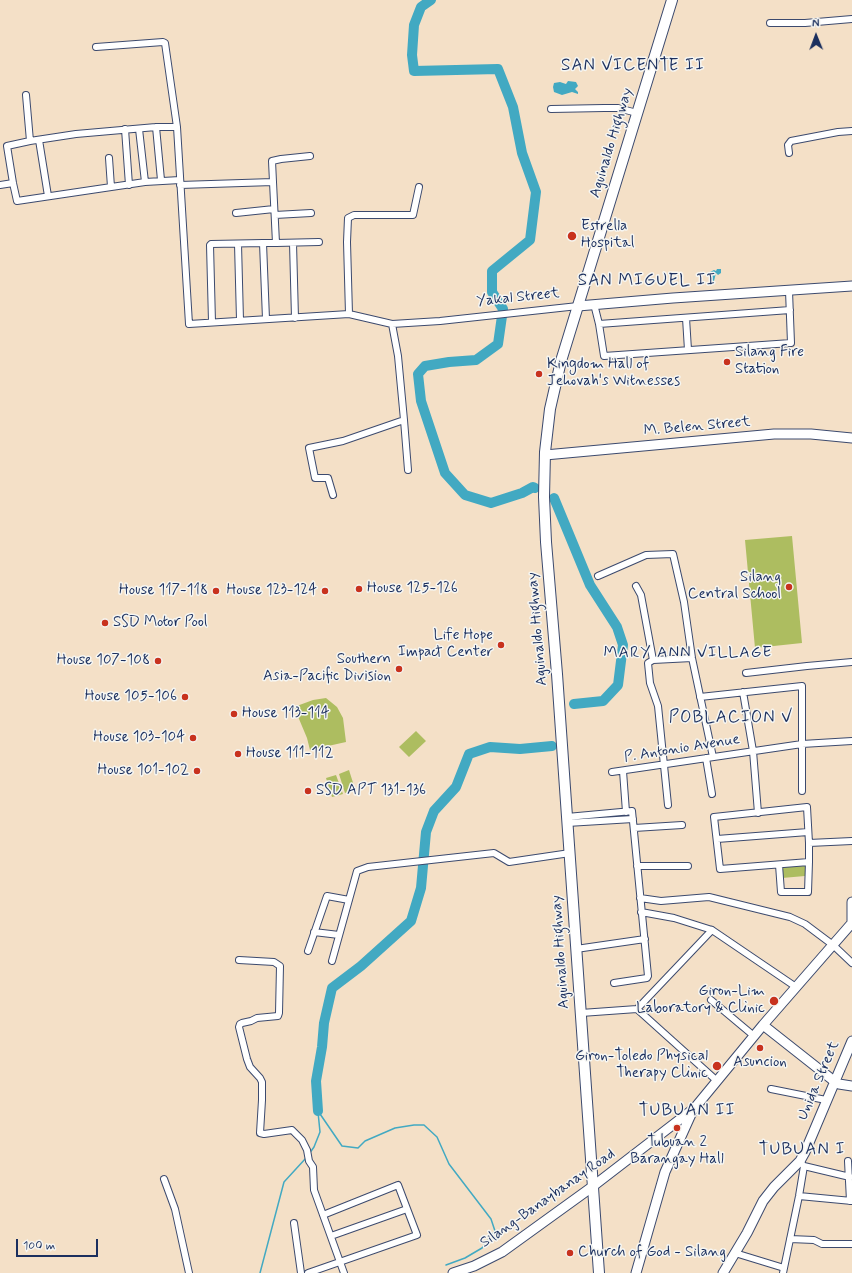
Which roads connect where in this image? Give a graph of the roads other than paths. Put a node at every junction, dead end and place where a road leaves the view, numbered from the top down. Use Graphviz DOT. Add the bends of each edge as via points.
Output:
graph roads {
  1 [pos="672,0"];
  2 [pos="852,19"];
  3 [pos="770,24"];
  4 [pos="96,47"];
  5 [pos="26,95"];
  6 [pos="551,109"];
  7 [pos="637,113"];
  8 [pos="156,127"];
  9 [pos="177,127"];
  10 [pos="140,129"];
  11 [pos="125,130"];
  12 [pos="852,131"];
  13 [pos="39,140"];
  14 [pos="30,141"];
  15 [pos="789,154"];
  16 [pos="310,156"];
  17 [pos="109,158"];
  18 [pos="161,180"];
  19 [pos="145,182"];
  20 [pos="180,182"];
  21 [pos="273,182"];
  22 [pos="13,183"];
  23 [pos="0,185"];
  24 [pos="129,185"];
  25 [pos="111,187"];
  26 [pos="419,188"];
  27 [pos="48,196"];
  28 [pos="274,212"];
  29 [pos="236,213"];
  30 [pos="312,213"];
  31 [pos="318,242"];
  32 [pos="264,243"];
  33 [pos="276,243"];
  34 [pos="293,243"];
  35 [pos="238,244"];
  36 [pos="852,286"];
  37 [pos="789,291"];
  38 [pos="594,304"];
  39 [pos="578,306"];
  40 [pos="790,310"];
  41 [pos="349,314"];
  42 [pos="295,318"];
  43 [pos="686,318"];
  44 [pos="266,319"];
  45 [pos="240,320"];
  46 [pos="212,322"];
  47 [pos="392,324"];
  48 [pos="599,324"];
  49 [pos="688,350"];
  50 [pos="404,420"];
  51 [pos="852,438"];
  52 [pos="545,455"];
  53 [pos="408,470"];
  54 [pos="333,495"];
  55 [pos="598,576"];
  56 [pos="636,586"];
  57 [pos="692,658"];
  58 [pos="653,660"];
  59 [pos="852,662"];
  60 [pos="746,673"];
  61 [pos="743,692"];
  62 [pos="700,697"];
  63 [pos="852,742"];
  64 [pos="802,744"];
  65 [pos="753,751"];
  66 [pos="710,757"];
  67 [pos="664,765"];
  68 [pos="623,771"];
  69 [pos="612,772"];
  70 [pos="802,791"];
  71 [pos="712,794"];
  72 [pos="668,805"];
  73 [pos="626,812"];
  74 [pos="758,813"];
  75 [pos="633,819"];
  76 [pos="567,820"];
  77 [pos="682,824"];
  78 [pos="634,828"];
  79 [pos="808,832"];
  80 [pos="717,839"];
  81 [pos="852,841"];
  82 [pos="808,843"];
  83 [pos="570,853"];
  84 [pos="809,862"];
  85 [pos="778,864"];
  86 [pos="637,866"];
  87 [pos="688,866"];
  88 [pos="640,898"];
  89 [pos="349,900"];
  90 [pos="852,902"];
  91 [pos="642,912"];
  92 [pos="852,923"];
  93 [pos="712,930"];
  94 [pos="314,932"];
  95 [pos="339,935"];
  96 [pos="645,939"];
  97 [pos="833,945"];
  98 [pos="576,949"];
  99 [pos="308,951"];
  100 [pos="239,960"];
  101 [pos="332,961"];
  102 [pos="852,963"];
  103 [pos="614,983"];
  104 [pos="796,987"];
  105 [pos="711,1000"];
  106 [pos="637,1009"];
  107 [pos="581,1013"];
  108 [pos="763,1024"];
  109 [pos="754,1036"];
  110 [pos="852,1041"];
  111 [pos="716,1080"];
  112 [pos="834,1081"];
  113 [pos="852,1086"];
  114 [pos="771,1089"];
  115 [pos="826,1100"];
  116 [pos="692,1110"];
  117 [pos="848,1161"];
  118 [pos="802,1163"];
  119 [pos="850,1177"];
  120 [pos="164,1179"];
  121 [pos="592,1187"];
  122 [pos="799,1196"];
  123 [pos="851,1201"];
  124 [pos="407,1209"];
  125 [pos="323,1215"];
  126 [pos="294,1223"];
  127 [pos="330,1236"];
  128 [pos="790,1239"];
  129 [pos="851,1244"];
  130 [pos="735,1253"];
  131 [pos="340,1262"];
  132 [pos="783,1270"];
  133 [pos="189,1273"];
  134 [pos="301,1273"];
  135 [pos="308,1273"];
  136 [pos="344,1273"];
  137 [pos="453,1273"];
  138 [pos="599,1273"];
  139 [pos="636,1273"];
  140 [pos="723,1273"];
  1 -- 7 [label="main road, Aguinaldo Highway"];
  2 -- 3 [label="street"];
  4 -- 9 [label="street" via="165,43"];
  5 -- 14 [label="street"];
  6 -- 7 [label="street" via="618,108"];
  7 -- 39 [label="main road, Aguinaldo Highway"];
  8 -- 9 [label="street"];
  8 -- 10 [label="street"];
  8 -- 18 [label="street"];
  9 -- 20 [label="street"];
  10 -- 11 [label="street"];
  10 -- 19 [label="street"];
  11 -- 13 [label="street"];
  11 -- 24 [label="street"];
  12 -- 15 [label="street" via="791,141 788,145"];
  13 -- 14 [label="street"];
  13 -- 27 [label="street"];
  14 -- 22 [label="street" via="7,146"];
  16 -- 21 [label="street" via="272,161"];
  17 -- 25 [label="street"];
  18 -- 19 [label="street"];
  18 -- 20 [label="street"];
  19 -- 24 [label="street"];
  20 -- 21 [label="street"];
  20 -- 46 [label="street, Yakal Street" via="189,324"];
  21 -- 28 [label="street"];
  22 -- 23 [label="street"];
  22 -- 27 [label="street" via="17,202"];
  24 -- 25 [label="street"];
  25 -- 27 [label="street"];
  26 -- 41 [label="street" via="413,215 354,215 348,218"];
  28 -- 29 [label="street"];
  28 -- 30 [label="street"];
  28 -- 33 [label="street"];
  31 -- 34 [label="street"];
  32 -- 33 [label="street"];
  32 -- 35 [label="street"];
  32 -- 44 [label="street"];
  33 -- 34 [label="street"];
  34 -- 42 [label="street"];
  35 -- 45 [label="street"];
  35 -- 46 [label="street" via="210,245"];
  36 -- 37 [label="street, Yakal Street"];
  37 -- 38 [label="street, Yakal Street"];
  37 -- 40 [label="street"];
  38 -- 39 [label="street, Yakal Street"];
  38 -- 48 [label="street"];
  39 -- 47 [label="street, Yakal Street"];
  39 -- 52 [label="main road, Aguinaldo Highway" via="556,383 548,422"];
  40 -- 43 [label="street"];
  40 -- 49 [label="street" via="791,343"];
  41 -- 42 [label="street, Yakal Street"];
  41 -- 47 [label="street, Yakal Street"];
  42 -- 44 [label="street, Yakal Street"];
  43 -- 48 [label="street"];
  43 -- 49 [label="street"];
  44 -- 45 [label="street, Yakal Street"];
  45 -- 46 [label="street, Yakal Street"];
  47 -- 50 [label="street"];
  48 -- 49 [label="street" via="604,356"];
  50 -- 53 [label="street"];
  50 -- 54 [label="street" via="342,441 309,448 315,478 328,478"];
  51 -- 52 [label="street, M. Belen Street" via="774,434"];
  52 -- 76 [label="main road, Aguinaldo Highway" via="546,542"];
  55 -- 57 [label="street" via="646,555 673,554 684,602"];
  56 -- 58 [label="street" via="641,595"];
  57 -- 58 [label="street"];
  57 -- 62 [label="street"];
  58 -- 67 [label="street" via="648,663 648,670 658,706"];
  59 -- 60 [label="street"];
  61 -- 62 [label="street"];
  61 -- 64 [label="street" via="802,686"];
  61 -- 65 [label="street"];
  62 -- 66 [label="street"];
  63 -- 64 [label="street, P. Antonio Avenue"];
  64 -- 65 [label="street, P. Antonio Avenue"];
  64 -- 70 [label="street"];
  65 -- 66 [label="street, P. Antonio Avenue"];
  65 -- 74 [label="street"];
  66 -- 67 [label="street, P. Antonio Avenue"];
  66 -- 71 [label="street"];
  67 -- 68 [label="street, P. Antonio Avenue"];
  67 -- 72 [label="street"];
  68 -- 69 [label="street, P. Antonio Avenue"];
  68 -- 73 [label="street"];
  73 -- 75 [label="street" via="632,811"];
  73 -- 76 [label="street"];
  74 -- 79 [label="street" via="807,807"];
  74 -- 80 [label="street" via="714,817"];
  75 -- 76 [label="street"];
  75 -- 78 [label="street"];
  76 -- 83 [label="main road, Aguinaldo Highway"];
  77 -- 78 [label="street"];
  78 -- 86 [label="street"];
  79 -- 80 [label="street"];
  79 -- 82 [label="street"];
  80 -- 85 [label="street" via="720,868"];
  81 -- 82 [label="street"];
  82 -- 84 [label="street"];
  83 -- 89 [label="street" via="509,862 494,853 368,867 358,871"];
  83 -- 98 [label="main road, Aguinaldo Highway"];
  84 -- 85 [label="street"];
  84 -- 85 [label="street" via="808,892 781,892"];
  86 -- 87 [label="street"];
  86 -- 88 [label="street"];
  88 -- 91 [label="street"];
  88 -- 97 [label="street" via="716,898 796,919"];
  89 -- 94 [label="street" via="327,896"];
  89 -- 95 [label="street"];
  90 -- 92 [label="street"];
  91 -- 93 [label="street" via="674,918"];
  91 -- 96 [label="street"];
  92 -- 97 [label="street"];
  93 -- 104 [label="street"];
  93 -- 106 [label="street"];
  94 -- 95 [label="street"];
  94 -- 99 [label="street"];
  95 -- 101 [label="street"];
  96 -- 98 [label="street"];
  96 -- 103 [label="street" via="647,978"];
  97 -- 102 [label="street"];
  97 -- 104 [label="street"];
  98 -- 107 [label="main road, Aguinaldo Highway"];
  100 -- 125 [label="street" via="274,962 280,966 278,1016 257,1018 242,1023 239,1027 250,1067 262,1082 260,1133 294,1130 302,1140 314,1172 314,1190"];
  104 -- 108 [label="street"];
  105 -- 109 [label="street"];
  106 -- 107 [label="street"];
  106 -- 111 [label="street"];
  107 -- 121 [label="main road, Aguinaldo Highway"];
  108 -- 109 [label="street"];
  108 -- 112 [label="street"];
  109 -- 111 [label="street"];
  110 -- 112 [label="street, Unida Street"];
  111 -- 116 [label="street"];
  112 -- 113 [label="street"];
  112 -- 115 [label="street, Unida Street"];
  114 -- 115 [label="street"];
  115 -- 118 [label="street, Unida Street"];
  116 -- 121 [label="street, Silang-Banaybanay Road"];
  116 -- 139 [label="street" via="666,1172"];
  117 -- 119 [label="street"];
  118 -- 119 [label="street"];
  118 -- 122 [label="street"];
  118 -- 130 [label="street, Unida Street" via="774,1187"];
  119 -- 123 [label="street"];
  120 -- 133 [label="street" via="175,1209"];
  121 -- 137 [label="street, Silang-Banaybanay Road" via="502,1252"];
  121 -- 138 [label="main road, Aguinaldo Highway"];
  122 -- 123 [label="street"];
  122 -- 128 [label="street"];
  124 -- 125 [label="street" via="398,1185"];
  124 -- 127 [label="street"];
  124 -- 131 [label="street" via="417,1235"];
  125 -- 127 [label="street"];
  126 -- 134 [label="street"];
  127 -- 131 [label="street"];
  128 -- 129 [label="street" via="814,1240 822,1244"];
  128 -- 132 [label="street"];
  130 -- 132 [label="street"];
  130 -- 140 [label="street, Unida Street"];
  131 -- 135 [label="street"];
  131 -- 136 [label="street"];
}
